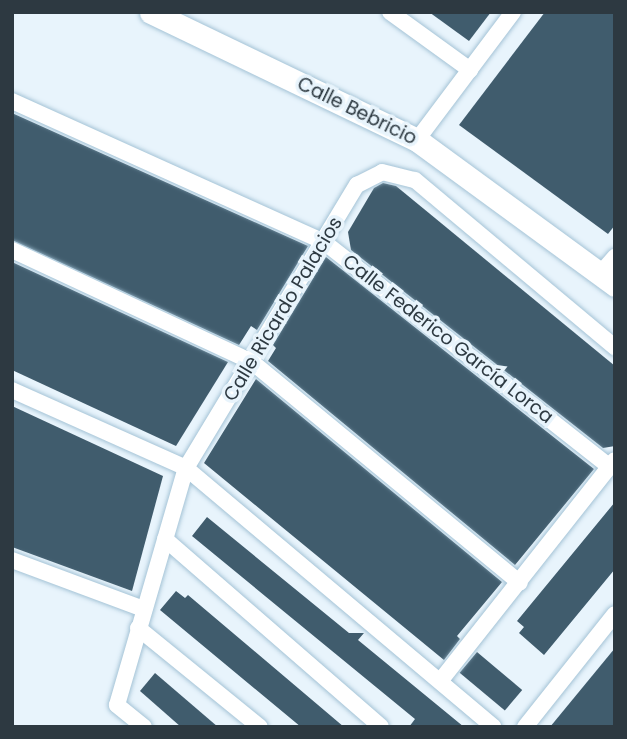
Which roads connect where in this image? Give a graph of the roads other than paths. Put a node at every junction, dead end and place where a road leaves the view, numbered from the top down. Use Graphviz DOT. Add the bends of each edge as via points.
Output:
graph roads {
  1 [pos="151,12"];
  2 [pos="390,12"];
  3 [pos="513,12"];
  4 [pos="470,70"];
  5 [pos="12,101"];
  6 [pos="417,140"];
  7 [pos="324,242"];
  8 [pos="12,250"];
  9 [pos="610,272"];
  10 [pos="615,347"];
  11 [pos="252,362"];
  12 [pos="12,390"];
  13 [pos="612,463"];
  14 [pos="187,468"];
  15 [pos="165,539"];
  16 [pos="12,559"];
  17 [pos="520,583"];
  18 [pos="144,609"];
  19 [pos="615,614"];
  20 [pos="138,628"];
  21 [pos="440,680"];
  22 [pos="144,727"];
  23 [pos="260,727"];
  24 [pos="381,727"];
  25 [pos="494,727"];
  26 [pos="525,727"];
  1 -- 6 [label="street, Calle Bebricio"];
  2 -- 4 [label="street"];
  3 -- 4 [label="street"];
  4 -- 6 [label="street"];
  5 -- 7 [label="street, Calle Federico García Lorca"];
  6 -- 9 [label="street, Calle Bebricio"];
  7 -- 10 [label="street, Calle Ricardo Palacios" via="357,185 382,172 415,180"];
  7 -- 11 [label="street, Calle Ricardo Palacios"];
  7 -- 13 [label="street, Calle Federico García Lorca"];
  8 -- 11 [label="street"];
  11 -- 14 [label="street, Calle Ricardo Palacios"];
  11 -- 17 [label="street"];
  12 -- 14 [label="street"];
  13 -- 17 [label="street"];
  14 -- 15 [label="street, Calle Ricardo Palacios"];
  14 -- 21 [label="street"];
  15 -- 18 [label="street, Calle Ricardo Palacios"];
  15 -- 24 [label="street"];
  16 -- 18 [label="street"];
  17 -- 21 [label="street"];
  18 -- 20 [label="street, Calle Ricardo Palacios"];
  19 -- 26 [label="street"];
  20 -- 22 [label="street, Calle Ricardo Palacios" via="117,705"];
  20 -- 23 [label="street"];
  21 -- 25 [label="street"];
}
